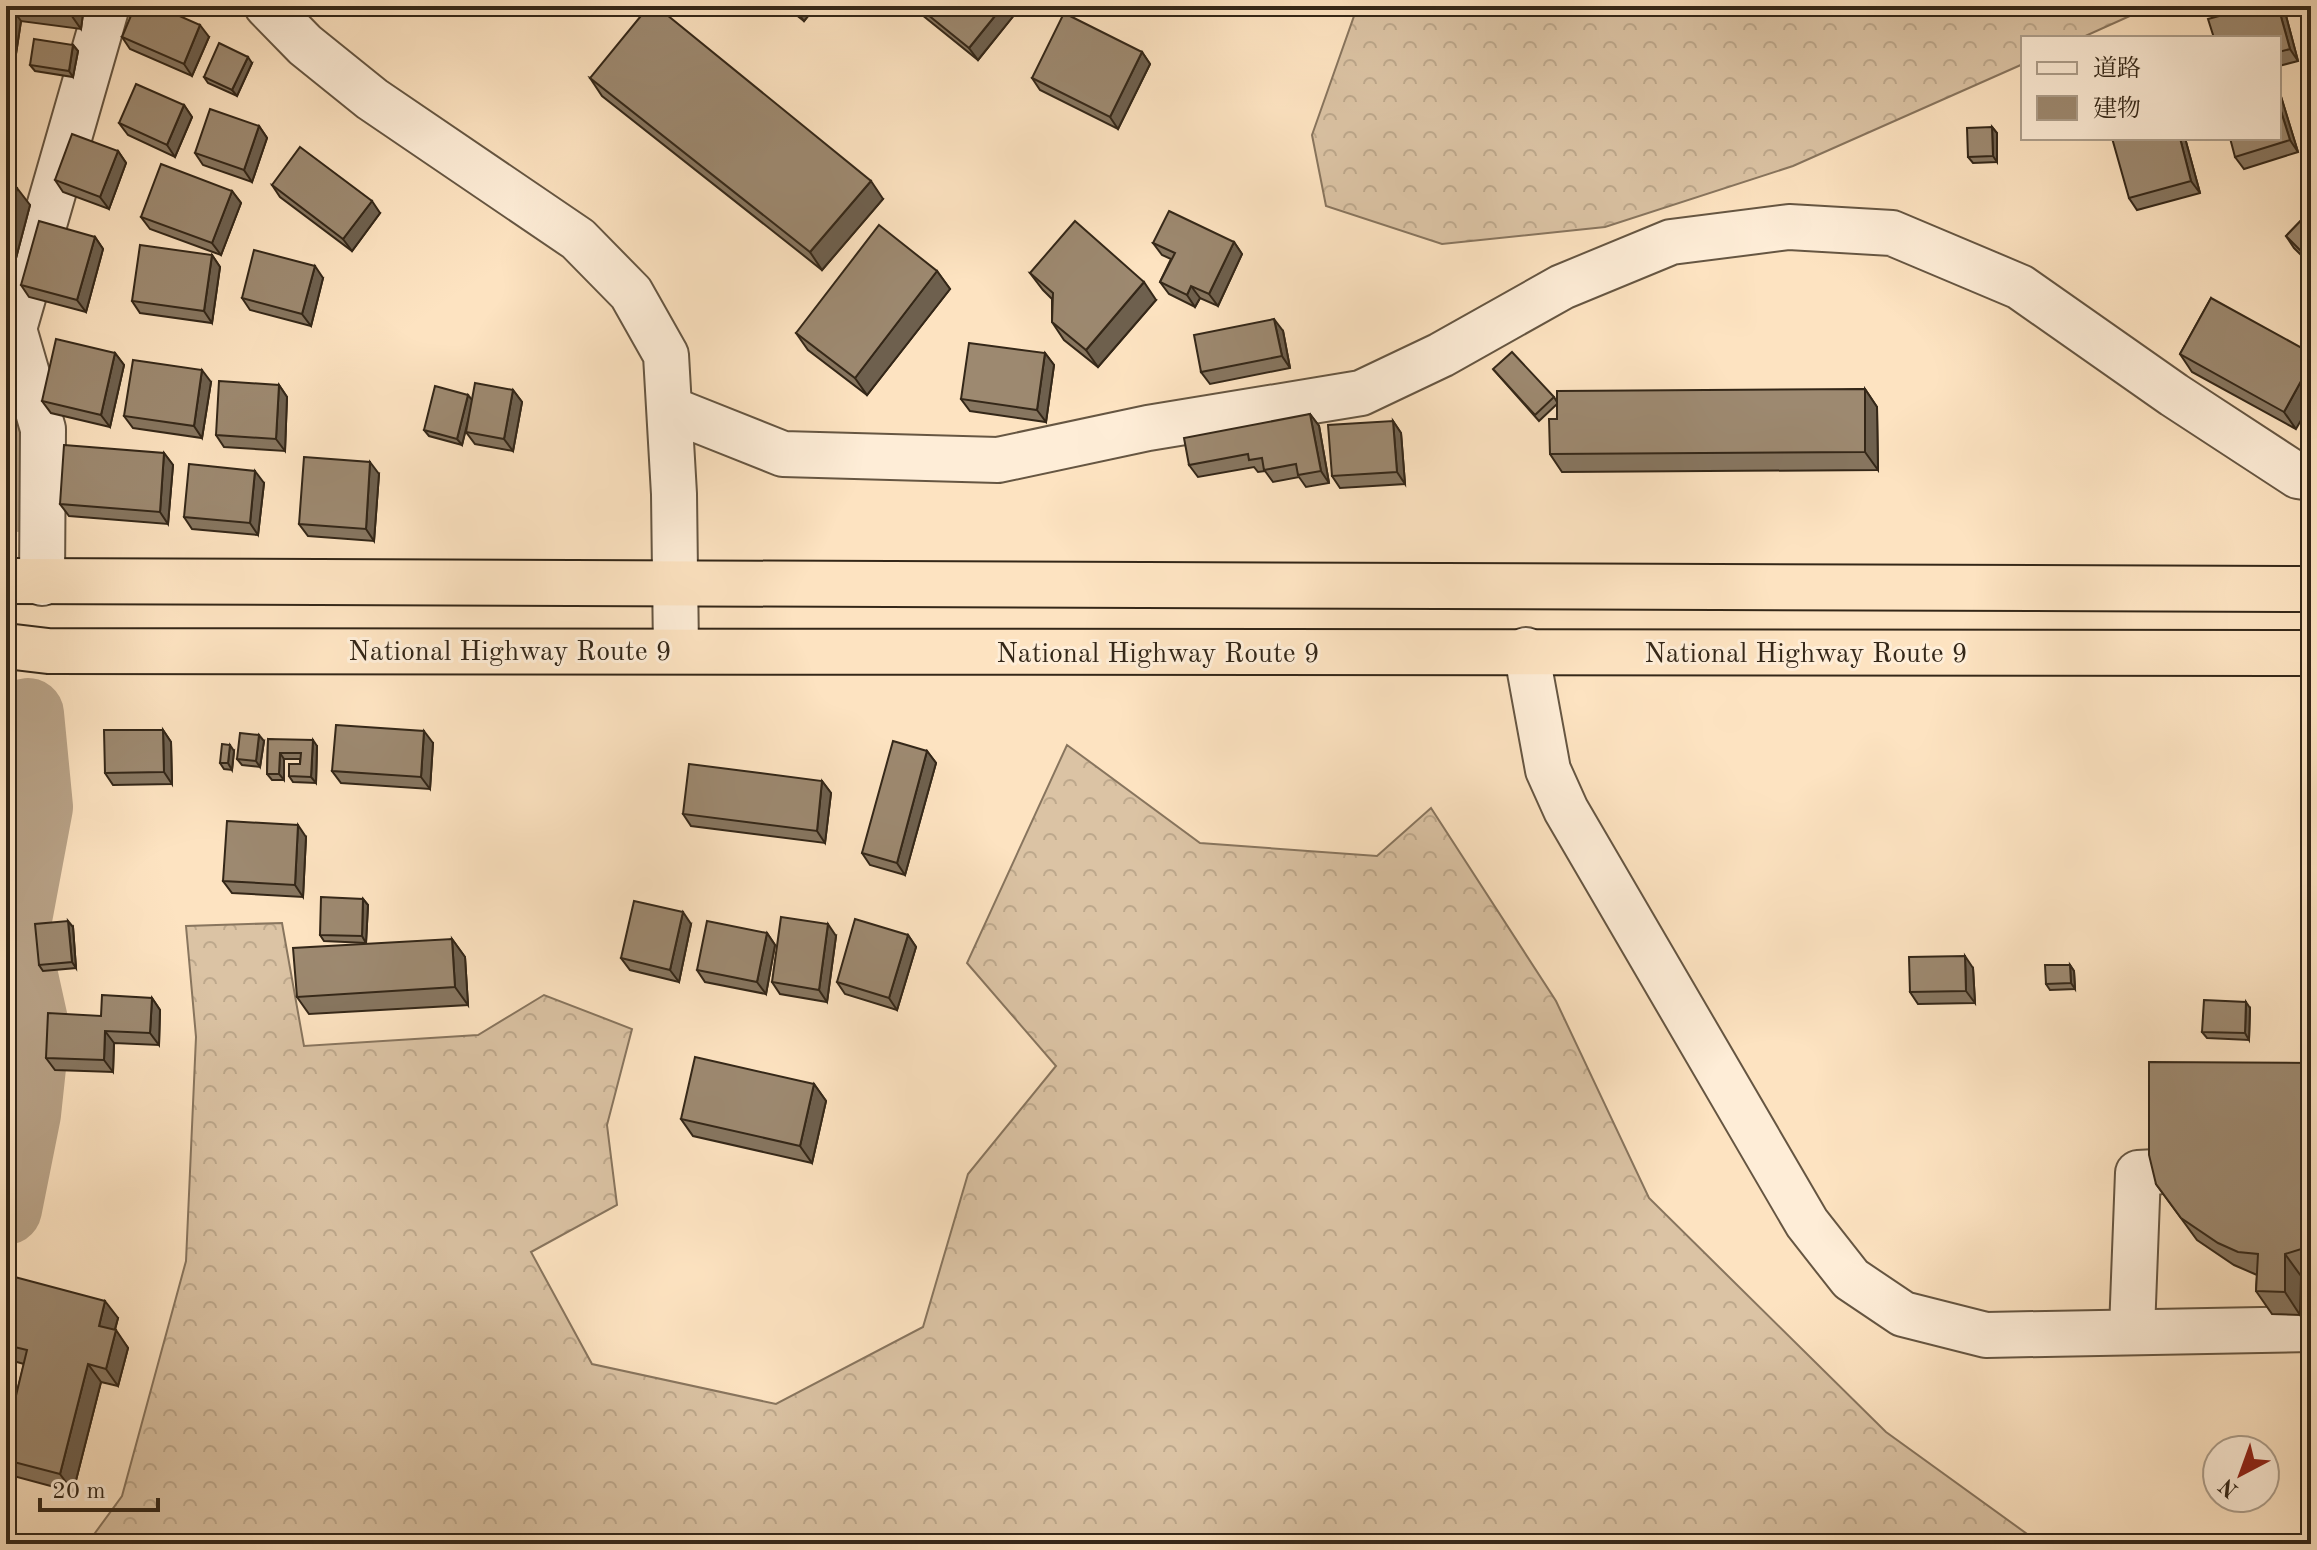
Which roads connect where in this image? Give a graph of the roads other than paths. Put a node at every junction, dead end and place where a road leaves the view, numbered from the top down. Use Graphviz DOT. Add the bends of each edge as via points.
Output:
graph roads {
  1 [pos="107,6"];
  2 [pos="267,6"];
  3 [pos="670,409"];
  4 [pos="2311,478"];
  5 [pos="24,582"];
  6 [pos="677,584"];
  7 [pos="2311,589"];
  8 [pos="6,646"];
  9 [pos="676,650"];
  10 [pos="1526,650"];
  11 [pos="2311,653"];
  12 [pos="2156,1172"];
  13 [pos="2311,1329"];
  14 [pos="2132,1330"];
  1 -- 5 [label="street" via="14,329 43,429"];
  2 -- 3 [label="street" via="372,99 578,239 631,293 666,355"];
  3 -- 4 [label="street" via="783,454 998,460 1148,428 1361,393 1562,287 1671,242 1789,227 1892,233 2020,287 2187,404 2298,476"];
  3 -- 6 [label="street"];
  5 -- 6 [label="highway"];
  6 -- 7 [label="highway"];
  6 -- 9 [label="street"];
  8 -- 9 [label="highway, National Highway Route 9" via="48,651"];
  9 -- 10 [label="highway, National Highway Route 9"];
  10 -- 11 [label="highway, National Highway Route 9"];
  10 -- 14 [label="street" via="1548,770 1566,810 1807,1223 1851,1279 1903,1314 1986,1335"];
  12 -- 14 [label="street" via="2138,1173"];
  13 -- 14 [label="street"];
}
